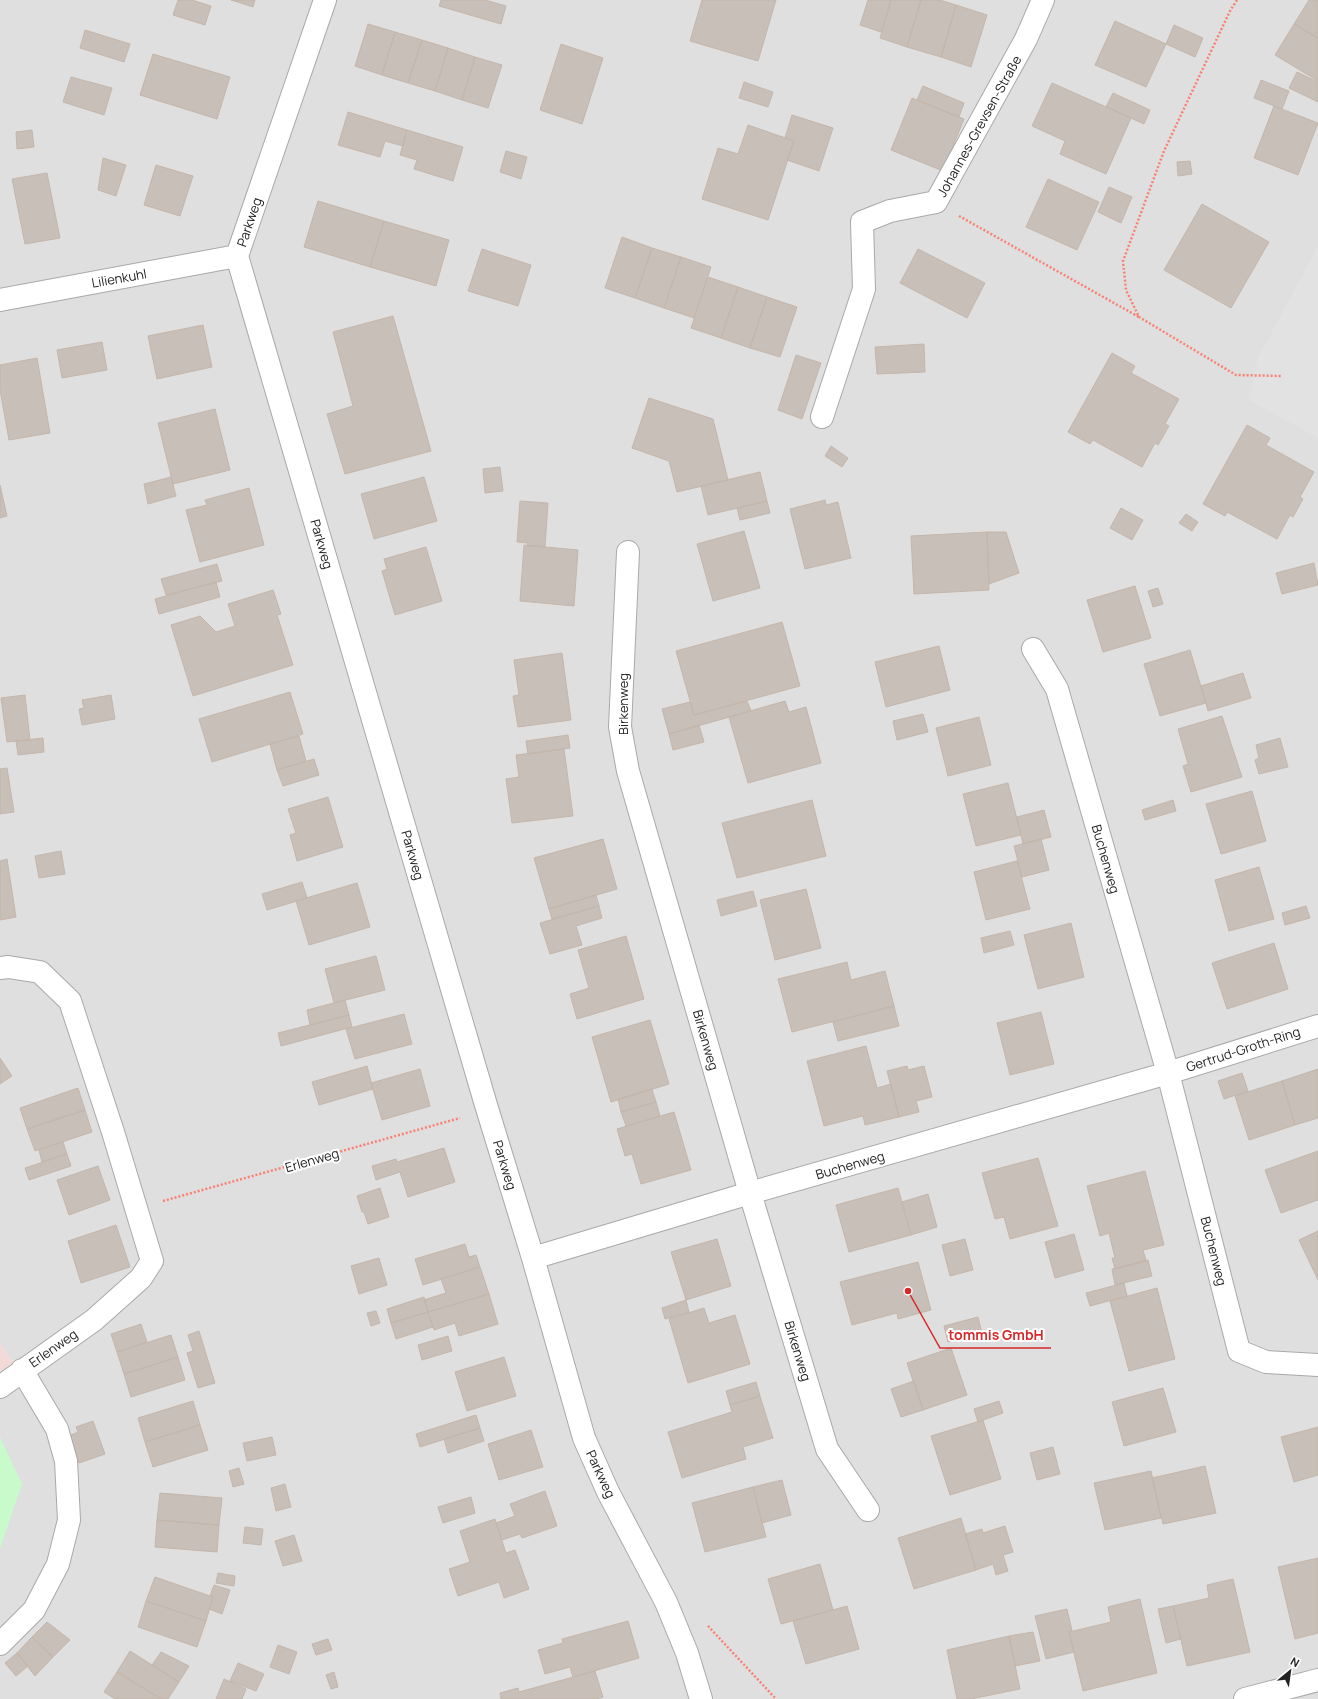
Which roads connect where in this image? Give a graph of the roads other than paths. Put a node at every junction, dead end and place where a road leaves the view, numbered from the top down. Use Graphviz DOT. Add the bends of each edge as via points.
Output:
graph roads {
  1 [pos="325,0"];
  2 [pos="1043,0"];
  3 [pos="237,256"];
  4 [pos="0,300"];
  5 [pos="822,417"];
  6 [pos="628,552"];
  7 [pos="1033,649"];
  8 [pos="0,968"];
  9 [pos="1318,1026"];
  10 [pos="1168,1073"];
  11 [pos="750,1193"];
  12 [pos="533,1258"];
  13 [pos="1318,1365"];
  14 [pos="22,1370"];
  15 [pos="0,1387"];
  16 [pos="868,1510"];
  17 [pos="0,1644"];
  18 [pos="1318,1680"];
  19 [pos="701,1699"];
  20 [pos="1245,1699"];
  1 -- 3 [label="street, Parkweg"];
  2 -- 5 [label="street, Johannes-Grevsen-Straße" via="1026,39 936,202 890,211 862,222 864,289"];
  3 -- 4 [label="street, Lilienkuhl"];
  3 -- 12 [label="street, Parkweg" via="486,1106"];
  6 -- 11 [label="street, Birkenweg" via="620,727 628,771"];
  7 -- 10 [label="street, Buchenweg" via="1057,689"];
  8 -- 14 [label="street, Erlenweg" via="40,972 70,1001 152,1261 141,1278 94,1320"];
  9 -- 10 [label="street, Gertrud-Groth-Ring"];
  10 -- 11 [label="street, Buchenweg"];
  10 -- 13 [label="street, Buchenweg" via="1239,1351 1266,1362"];
  11 -- 12 [label="street, Buchenweg"];
  11 -- 16 [label="street, Birkenweg" via="827,1449"];
  12 -- 19 [label="street, Parkweg" via="584,1438 608,1492 666,1602 687,1653"];
  14 -- 15 [label="street, Erlenweg"];
  14 -- 17 [label="street" via="57,1429 66,1461 69,1520 58,1564 34,1610"];
  18 -- 20 [label="street"];
}
